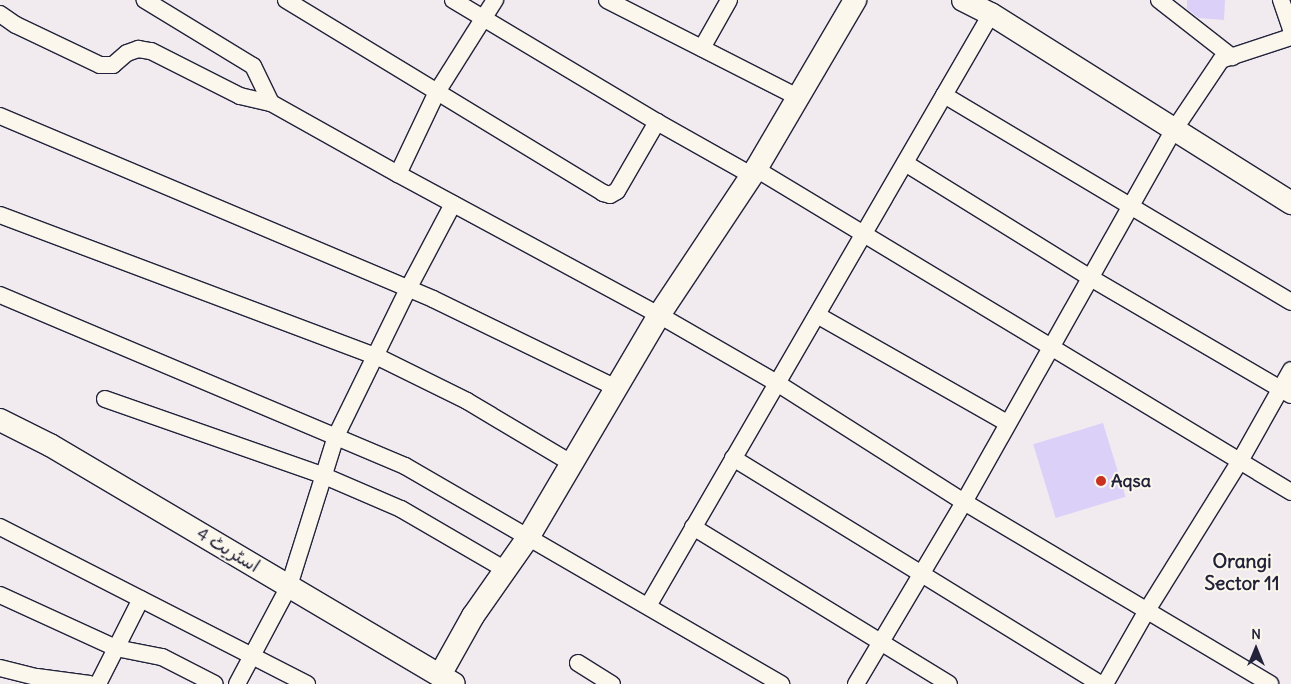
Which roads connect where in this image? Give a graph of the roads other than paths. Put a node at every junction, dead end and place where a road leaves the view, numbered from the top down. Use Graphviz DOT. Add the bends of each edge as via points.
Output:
graph roads {
  1 [pos="145,0"];
  2 [pos="286,0"];
  3 [pos="453,0"];
  4 [pos="495,0"];
  5 [pos="607,0"];
  6 [pos="729,0"];
  7 [pos="854,0"];
  8 [pos="963,0"];
  9 [pos="1159,0"];
  10 [pos="1281,0"];
  11 [pos="0,14"];
  12 [pos="991,14"];
  13 [pos="484,19"];
  14 [pos="1291,29"];
  15 [pos="1291,36"];
  16 [pos="702,48"];
  17 [pos="1232,57"];
  18 [pos="437,92"];
  19 [pos="944,96"];
  20 [pos="797,97"];
  21 [pos="271,102"];
  22 [pos="1,119"];
  23 [pos="657,122"];
  24 [pos="1174,130"];
  25 [pos="905,163"];
  26 [pos="754,172"];
  27 [pos="398,174"];
  28 [pos="1291,203"];
  29 [pos="453,204"];
  30 [pos="1130,206"];
  31 [pos="0,215"];
  32 [pos="864,233"];
  33 [pos="1089,277"];
  34 [pos="408,289"];
  35 [pos="0,295"];
  36 [pos="1291,302"];
  37 [pos="659,315"];
  38 [pos="817,315"];
  39 [pos="1050,346"];
  40 [pos="376,356"];
  41 [pos="1291,370"];
  42 [pos="777,383"];
  43 [pos="616,388"];
  44 [pos="1286,392"];
  45 [pos="105,399"];
  46 [pos="0,420"];
  47 [pos="1007,424"];
  48 [pos="336,436"];
  49 [pos="733,458"];
  50 [pos="1240,461"];
  51 [pos="571,463"];
  52 [pos="322,475"];
  53 [pos="1291,492"];
  54 [pos="964,502"];
  55 [pos="0,527"];
  56 [pos="694,527"];
  57 [pos="529,536"];
  58 [pos="506,570"];
  59 [pos="921,574"];
  60 [pos="289,586"];
  61 [pos="0,595"];
  62 [pos="141,599"];
  63 [pos="648,606"];
  64 [pos="1146,612"];
  65 [pos="881,642"];
  66 [pos="116,648"];
  67 [pos="252,656"];
  68 [pos="578,664"];
  69 [pos="0,668"];
  70 [pos="447,679"];
  71 [pos="90,684"];
  72 [pos="98,684"];
  73 [pos="215,684"];
  74 [pos="238,684"];
  75 [pos="307,684"];
  76 [pos="612,684"];
  77 [pos="781,684"];
  78 [pos="856,684"];
  79 [pos="949,684"];
  80 [pos="1100,684"];
  81 [pos="1105,684"];
  82 [pos="1270,684"];
  1 -- 21 [label="street" via="253,66"];
  2 -- 18 [label="street"];
  3 -- 13 [label="street"];
  4 -- 13 [label="street"];
  5 -- 16 [label="street"];
  6 -- 16 [label="street"];
  7 -- 20 [label="street"];
  8 -- 12 [label="street"];
  9 -- 17 [label="street"];
  10 -- 14 [label="street"];
  11 -- 21 [label="street" via="16,25 100,65 113,64 138,49 150,51 240,96"];
  12 -- 19 [label="street"];
  12 -- 24 [label="street"];
  13 -- 18 [label="street"];
  13 -- 23 [label="street"];
  15 -- 17 [label="street"];
  16 -- 20 [label="street"];
  17 -- 24 [label="street" via="1221,60"];
  18 -- 23 [label="street" via="610,195 617,191"];
  18 -- 27 [label="street"];
  19 -- 25 [label="street"];
  19 -- 30 [label="street"];
  20 -- 26 [label="street"];
  21 -- 27 [label="street"];
  22 -- 34 [label="street"];
  23 -- 26 [label="street"];
  24 -- 28 [label="street"];
  24 -- 30 [label="street"];
  25 -- 32 [label="street"];
  25 -- 33 [label="street"];
  26 -- 32 [label="street"];
  26 -- 37 [label="street"];
  27 -- 29 [label="street"];
  29 -- 34 [label="street"];
  29 -- 37 [label="street"];
  30 -- 33 [label="street"];
  30 -- 36 [label="street"];
  31 -- 40 [label="street"];
  32 -- 38 [label="street"];
  32 -- 39 [label="street"];
  33 -- 39 [label="street"];
  33 -- 44 [label="street"];
  34 -- 40 [label="street"];
  34 -- 43 [label="street"];
  35 -- 48 [label="street"];
  37 -- 42 [label="street"];
  37 -- 43 [label="street"];
  38 -- 42 [label="street"];
  38 -- 47 [label="street"];
  39 -- 47 [label="street"];
  39 -- 50 [label="street"];
  40 -- 48 [label="street"];
  40 -- 51 [label="street" via="467,401"];
  41 -- 44 [label="street"];
  42 -- 49 [label="street"];
  42 -- 54 [label="street"];
  43 -- 51 [label="street"];
  44 -- 50 [label="street"];
  45 -- 52 [label="street"];
  46 -- 60 [label="street, اسٹریٹ 4" via="50,445"];
  47 -- 54 [label="street"];
  48 -- 52 [label="street"];
  48 -- 57 [label="street" via="405,466"];
  49 -- 56 [label="street"];
  49 -- 59 [label="street"];
  50 -- 53 [label="street"];
  50 -- 64 [label="street"];
  51 -- 57 [label="street"];
  52 -- 58 [label="street" via="401,509"];
  52 -- 60 [label="street"];
  54 -- 59 [label="street"];
  54 -- 64 [label="street"];
  55 -- 62 [label="street"];
  56 -- 63 [label="street"];
  56 -- 65 [label="street"];
  57 -- 58 [label="street"];
  57 -- 63 [label="street"];
  58 -- 70 [label="street" via="473,616"];
  59 -- 65 [label="street"];
  59 -- 80 [label="street"];
  60 -- 67 [label="street"];
  60 -- 70 [label="street, اسٹریٹ 4"];
  61 -- 66 [label="street"];
  62 -- 66 [label="street"];
  62 -- 67 [label="street"];
  63 -- 77 [label="street"];
  64 -- 81 [label="street"];
  64 -- 82 [label="street"];
  65 -- 78 [label="street"];
  65 -- 79 [label="street"];
  66 -- 72 [label="street"];
  66 -- 73 [label="street" via="162,657"];
  67 -- 74 [label="street"];
  67 -- 75 [label="street"];
  68 -- 76 [label="street"];
  69 -- 71 [label="street"];
}
